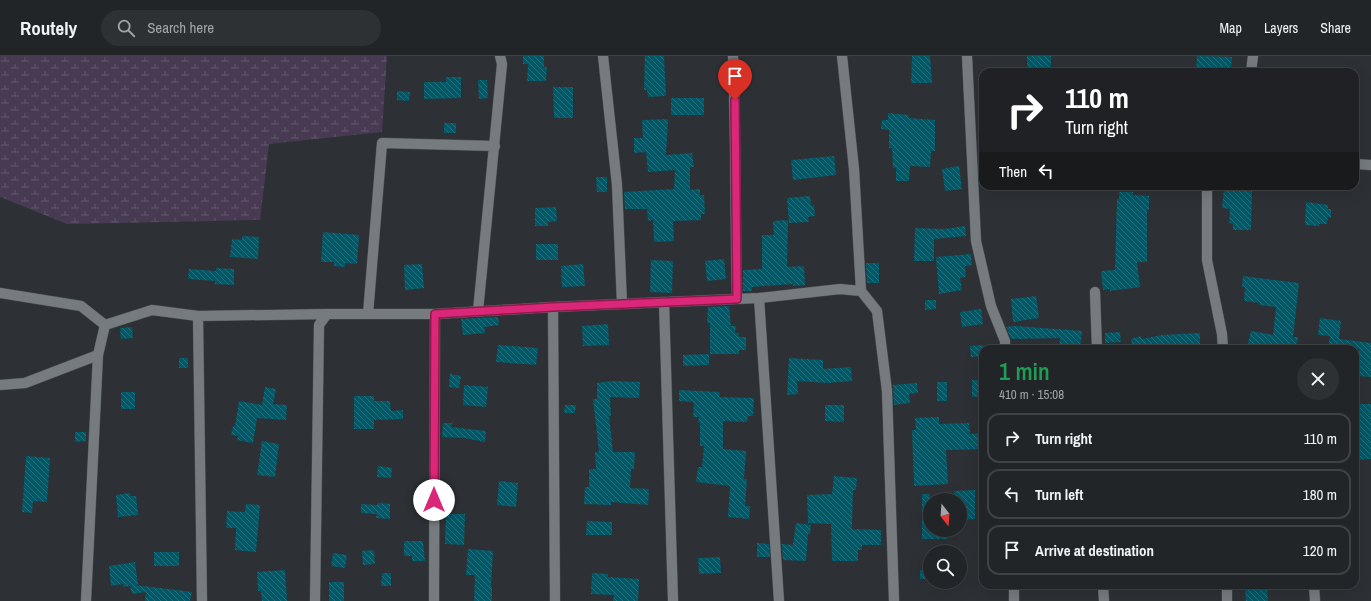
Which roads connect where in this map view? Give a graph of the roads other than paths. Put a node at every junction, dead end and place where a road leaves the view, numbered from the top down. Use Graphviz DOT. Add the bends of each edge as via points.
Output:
graph roads {
  1 [pos="500,56"];
  2 [pos="603,56"];
  3 [pos="733,56"];
  4 [pos="842,56"];
  5 [pos="967,56"];
  6 [pos="1253,56"];
  7 [pos="1252,68"];
  8 [pos="495,146"];
  9 [pos="1359,164"];
  10 [pos="1371,165"];
  11 [pos="1207,190"];
  12 [pos="861,291"];
  13 [pos="1095,292"];
  14 [pos="0,293"];
  15 [pos="759,298"];
  16 [pos="737,299"];
  17 [pos="664,302"];
  18 [pos="622,304"];
  19 [pos="553,307"];
  20 [pos="478,311"];
  21 [pos="327,314"];
  22 [pos="368,314"];
  23 [pos="435,314"];
  24 [pos="198,316"];
  25 [pos="105,325"];
  26 [pos="1004,345"];
  27 [pos="1097,345"];
  28 [pos="1223,345"];
  29 [pos="98,355"];
  30 [pos="0,385"];
  31 [pos="1014,589"];
  32 [pos="1103,589"];
  33 [pos="1227,589"];
  34 [pos="1314,589"];
  35 [pos="86,601"];
  36 [pos="202,601"];
  37 [pos="315,601"];
  38 [pos="434,601"];
  39 [pos="555,601"];
  40 [pos="673,601"];
  41 [pos="779,601"];
  42 [pos="894,601"];
  43 [pos="1014,601"];
  44 [pos="1104,601"];
  45 [pos="1227,601"];
  46 [pos="1315,601"];
  1 -- 8 [label="street" via="502,64"];
  2 -- 18 [label="street" via="617,185"];
  3 -- 16 [label="street"];
  4 -- 12 [label="street" via="854,169"];
  5 -- 26 [label="street" via="976,241 991,306"];
  6 -- 7 [label="street"];
  8 -- 20 [label="street"];
  8 -- 22 [label="street" via="382,143"];
  9 -- 10 [label="street"];
  11 -- 28 [label="street" via="1207,260"];
  12 -- 15 [label="street" via="840,289"];
  12 -- 42 [label="street" via="876,311 887,391"];
  13 -- 27 [label="street"];
  14 -- 25 [label="street" via="81,306"];
  15 -- 16 [label="street"];
  15 -- 41 [label="street"];
  16 -- 17 [label="street"];
  17 -- 18 [label="street"];
  17 -- 40 [label="street"];
  18 -- 19 [label="street"];
  19 -- 20 [label="street"];
  19 -- 39 [label="street"];
  20 -- 23 [label="street"];
  21 -- 22 [label="street"];
  21 -- 24 [label="street"];
  21 -- 37 [label="street" via="319,325"];
  22 -- 23 [label="street"];
  23 -- 38 [label="street"];
  24 -- 25 [label="street" via="152,310"];
  24 -- 36 [label="street"];
  25 -- 29 [label="street"];
  29 -- 30 [label="street" via="25,383"];
  29 -- 35 [label="street"];
  31 -- 43 [label="street"];
  32 -- 44 [label="street"];
  33 -- 45 [label="street"];
  34 -- 46 [label="street"];
}
